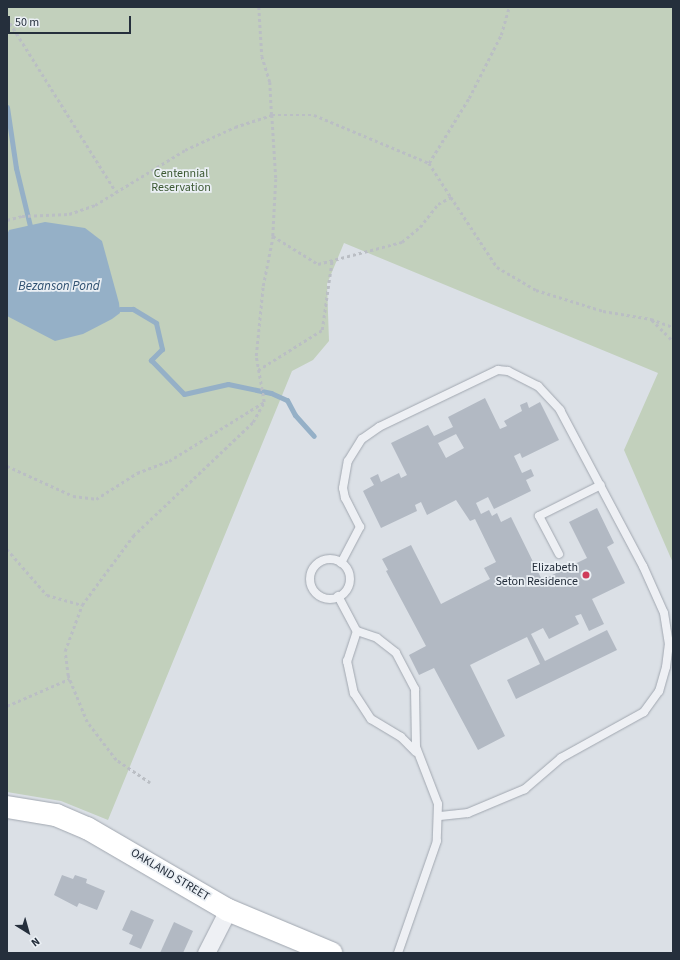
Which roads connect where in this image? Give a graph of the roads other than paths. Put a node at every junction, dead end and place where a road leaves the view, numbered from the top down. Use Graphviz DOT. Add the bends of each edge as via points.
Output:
graph roads {
  1 [pos="601,485"];
  2 [pos="559,554"];
  3 [pos="341,563"];
  4 [pos="338,596"];
  5 [pos="357,631"];
  6 [pos="419,756"];
  7 [pos="7,807"];
  8 [pos="440,816"];
  9 [pos="228,910"];
  10 [pos="206,953"];
  11 [pos="331,953"];
  12 [pos="398,953"];
  1 -- 2 [label="lane" via="539,516"];
  1 -- 3 [label="lane" via="550,398 522,377 498,370 378,427 362,439 348,461 343,488 345,498 360,527"];
  1 -- 8 [label="lane" via="643,566 667,623 668,655 659,691 650,706 639,717 561,758 525,789 468,813"];
  3 -- 4 [label="lane" via="348,572 349,580 347,588"];
  3 -- 4 [label="lane" via="332,559 321,561 310,574 312,586 320,596"];
  4 -- 5 [label="lane"];
  5 -- 6 [label="lane" via="377,638 391,648 412,683 417,696 414,738"];
  5 -- 6 [label="lane" via="347,661 354,693 371,719 401,737"];
  6 -- 8 [label="lane" via="435,793"];
  7 -- 9 [label="street, OAKLAND STREET" via="56,815 87,828"];
  8 -- 12 [label="lane" via="437,841 427,874"];
  9 -- 10 [label="street"];
  9 -- 11 [label="street, OAKLAND STREET"];
}
